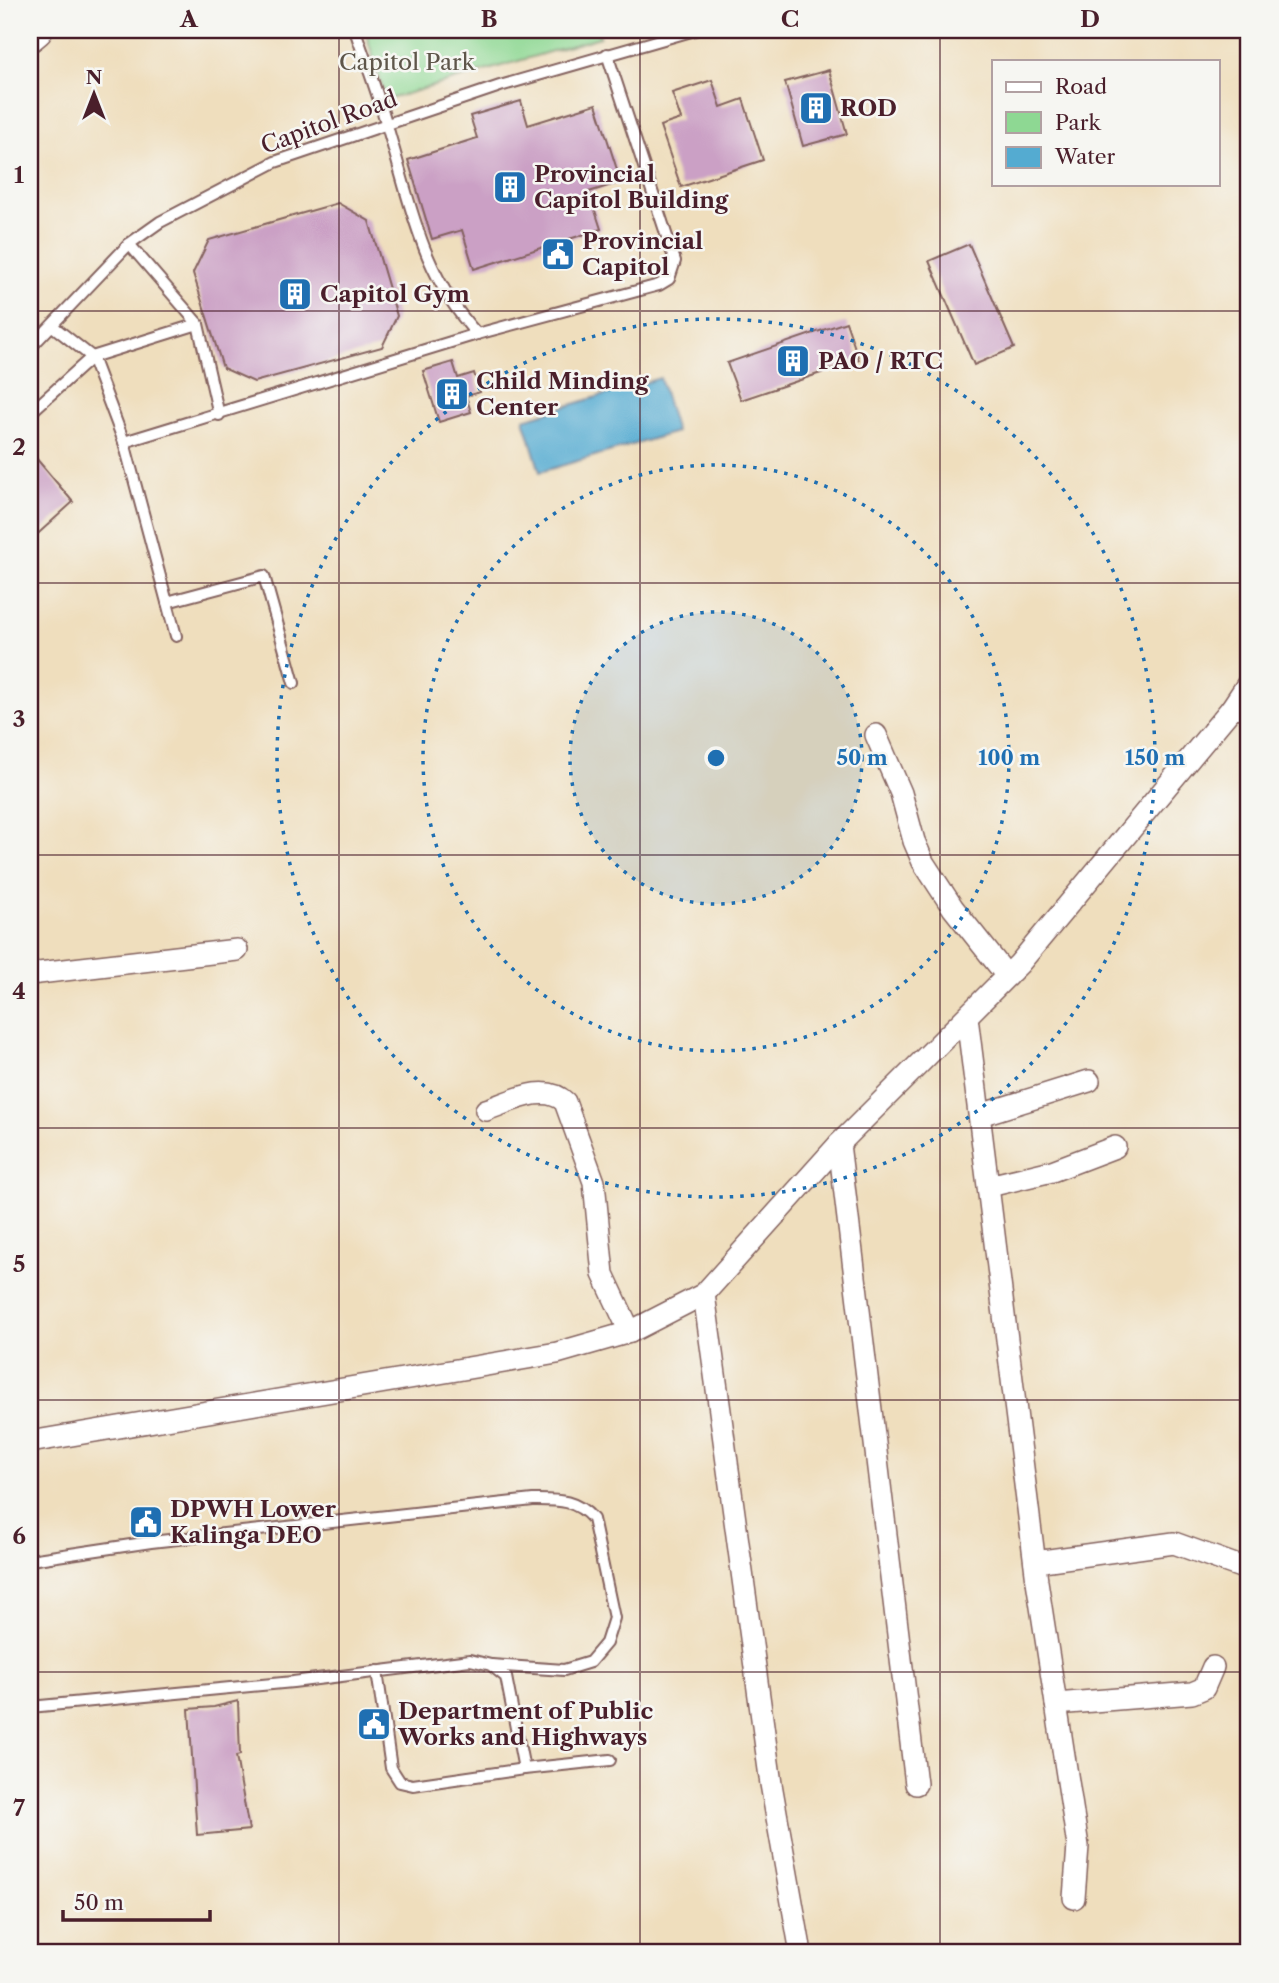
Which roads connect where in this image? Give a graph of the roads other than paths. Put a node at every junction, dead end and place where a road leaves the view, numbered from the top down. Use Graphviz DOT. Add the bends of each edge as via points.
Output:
graph roads {
  1 [pos="36,30"];
  2 [pos="355,30"];
  3 [pos="695,30"];
  4 [pos="30,35"];
  5 [pos="607,54"];
  6 [pos="386,122"];
  7 [pos="129,244"];
  8 [pos="198,324"];
  9 [pos="54,327"];
  10 [pos="477,334"];
  11 [pos="30,348"];
  12 [pos="92,357"];
  13 [pos="30,413"];
  14 [pos="219,415"];
  15 [pos="124,442"];
  16 [pos="167,603"];
  17 [pos="176,636"];
  18 [pos="1249,682"];
  19 [pos="294,683"];
  20 [pos="1240,707"];
  21 [pos="876,735"];
  22 [pos="237,950"];
  23 [pos="30,974"];
  24 [pos="1007,976"];
  25 [pos="967,1017"];
  26 [pos="1089,1081"];
  27 [pos="486,1110"];
  28 [pos="980,1115"];
  29 [pos="839,1144"];
  30 [pos="1115,1147"];
  31 [pos="989,1186"];
  32 [pos="704,1294"];
  33 [pos="631,1332"];
  34 [pos="30,1442"];
  35 [pos="30,1560"];
  36 [pos="1035,1562"];
  37 [pos="1249,1570"];
  38 [pos="491,1665"];
  39 [pos="1213,1667"];
  40 [pos="377,1671"];
  41 [pos="1056,1704"];
  42 [pos="30,1707"];
  43 [pos="610,1760"];
  44 [pos="524,1769"];
  45 [pos="916,1784"];
  46 [pos="1074,1898"];
  47 [pos="801,1953"];
  1 -- 4 [label="main road"];
  2 -- 6 [label="lane"];
  3 -- 5 [label="lane, Capitol Road"];
  5 -- 6 [label="lane, Capitol Road"];
  5 -- 10 [label="lane" via="675,261 669,279"];
  6 -- 7 [label="lane, Capitol Road" via="275,162 160,222"];
  6 -- 10 [label="lane" via="426,258 461,317"];
  7 -- 8 [label="lane"];
  7 -- 9 [label="lane, Capitol Road"];
  8 -- 12 [label="lane"];
  8 -- 14 [label="lane"];
  9 -- 11 [label="lane, Capitol Road"];
  9 -- 12 [label="lane"];
  10 -- 14 [label="lane"];
  12 -- 13 [label="lane"];
  12 -- 15 [label="lane"];
  14 -- 15 [label="lane"];
  15 -- 16 [label="lane"];
  16 -- 17 [label="lane"];
  16 -- 19 [label="lane" via="264,576"];
  18 -- 20 [label="street"];
  20 -- 24 [label="street"];
  21 -- 24 [label="street" via="923,862"];
  22 -- 23 [label="street"];
  24 -- 25 [label="street"];
  25 -- 28 [label="street"];
  25 -- 29 [label="street"];
  26 -- 28 [label="street"];
  27 -- 33 [label="street" via="540,1093 557,1095 565,1102 593,1182 603,1274"];
  28 -- 31 [label="street"];
  29 -- 32 [label="street"];
  29 -- 45 [label="street"];
  30 -- 31 [label="street" via="1052,1171"];
  31 -- 36 [label="street"];
  32 -- 33 [label="street"];
  32 -- 47 [label="street" via="771,1784"];
  33 -- 34 [label="street" via="557,1353"];
  35 -- 38 [label="lane" via="150,1542 533,1500 563,1500 583,1507 593,1519 614,1618 606,1643 590,1662 564,1670"];
  36 -- 37 [label="street" via="1174,1543"];
  36 -- 41 [label="street"];
  38 -- 40 [label="lane" via="470,1660"];
  38 -- 44 [label="lane" via="506,1677 510,1689"];
  39 -- 41 [label="street" via="1204,1688 1192,1693"];
  40 -- 42 [label="lane"];
  40 -- 44 [label="lane" via="390,1768 400,1782 413,1785"];
  41 -- 46 [label="street" via="1078,1846"];
  43 -- 44 [label="lane"];
}
